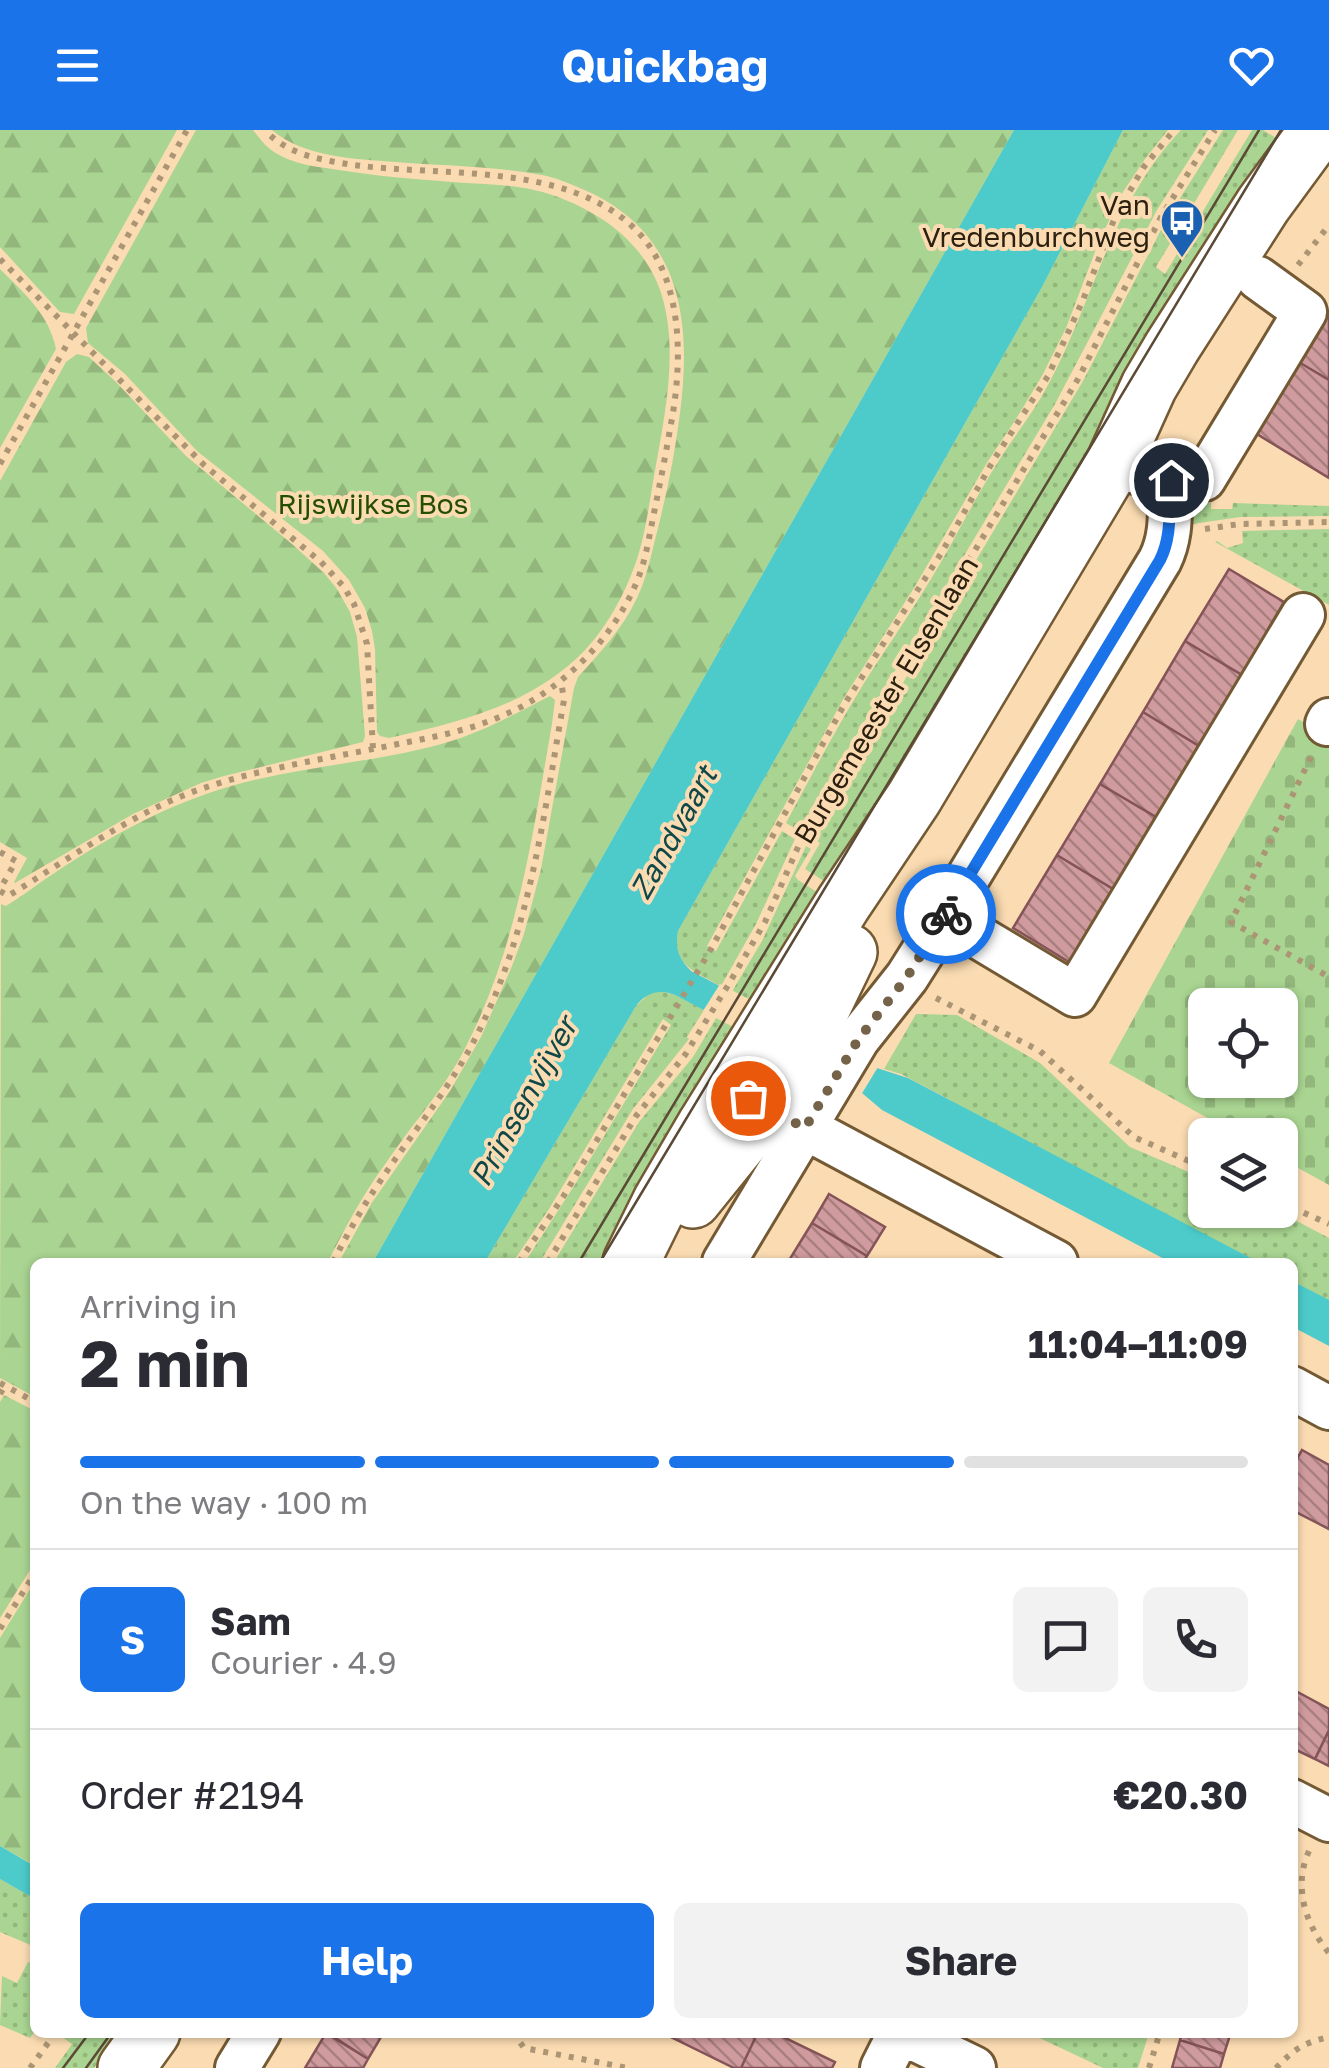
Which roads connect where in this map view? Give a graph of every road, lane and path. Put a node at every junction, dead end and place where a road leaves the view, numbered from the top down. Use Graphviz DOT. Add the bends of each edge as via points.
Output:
graph roads {
  1 [pos="187,130"];
  2 [pos="265,130"];
  3 [pos="1174,130"];
  4 [pos="1215,130"];
  5 [pos="1318,130"];
  6 [pos="1329,176"];
  7 [pos="0,258"];
  8 [pos="1258,278"];
  9 [pos="73,334"];
  10 [pos="1115,462"];
  11 [pos="0,464"];
  12 [pos="1171,480"];
  13 [pos="1329,522"];
  14 [pos="1169,532"];
  15 [pos="1302,615"];
  16 [pos="561,681"];
  17 [pos="1328,722"];
  18 [pos="372,750"];
  19 [pos="0,852"];
  20 [pos="0,890"];
  21 [pos="945,917"];
  22 [pos="907,977"];
  23 [pos="1329,977"];
  24 [pos="805,1047"];
  25 [pos="767,1108"];
  26 [pos="1188,1160"];
  27 [pos="1298,1210"];
  28 [pos="1329,1224"];
  29 [pos="335,1258"];
  30 [pos="522,1258"];
  31 [pos="550,1258"];
  32 [pos="636,1258"];
  33 [pos="725,1258"];
  34 [pos="1048,1258"];
  35 [pos="3,1384"];
  36 [pos="1298,1391"];
  37 [pos="0,1394"];
  38 [pos="30,1399"];
  39 [pos="1329,1408"];
  40 [pos="30,1580"];
  41 [pos="0,1629"];
  42 [pos="1315,1813"];
  43 [pos="1329,1953"];
  44 [pos="1329,2036"];
  45 [pos="52,2038"];
  46 [pos="148,2038"];
  47 [pos="176,2038"];
  48 [pos="255,2038"];
  49 [pos="517,2038"];
  50 [pos="897,2038"];
  51 [pos="912,2038"];
  52 [pos="1158,2038"];
  53 [pos="30,2068"];
  54 [pos="126,2068"];
  55 [pos="159,2068"];
  56 [pos="237,2068"];
  57 [pos="628,2068"];
  58 [pos="882,2068"];
  59 [pos="974,2068"];
  60 [pos="1149,2068"];
  61 [pos="1276,2068"];
  1 -- 9 [label="path"];
  2 -- 16 [label="path" via="312,158 570,190 625,221 659,262 672,304 677,374 646,554 622,613"];
  3 -- 30 [label="path, Burgemeester Elsenlaan" via="1115,217 1048,376 844,705 712,948"];
  4 -- 31 [label="path, Burgemeester Elsenlaan" via="1161,216 1078,380 802,838 727,987 686,1055 636,1116"];
  5 -- 10 [label="main road" via="1172,347"];
  6 -- 8 [label="main road"];
  7 -- 9 [label="path"];
  8 -- 10 [label="main road" via="1186,380"];
  8 -- 12 [label="street" via="1306,312 1204,479"];
  9 -- 11 [label="path"];
  9 -- 18 [label="path" via="204,465 344,587 367,644"];
  10 -- 12 [label="street" via="1141,476"];
  10 -- 24 [label="main road" via="843,904"];
  12 -- 14 [label="street"];
  13 -- 14 [label="path"];
  14 -- 21 [label="street" via="1160,560"];
  15 -- 21 [label="street" via="1075,995"];
  16 -- 18 [label="path" via="488,722"];
  16 -- 29 [label="path" via="564,700 535,868 505,972 449,1084"];
  17 -- 23 [label="path" via="1231,922"];
  18 -- 20 [label="path" via="180,796 8,896"];
  19 -- 20 [label="path" via="16,861"];
  21 -- 22 [label="street"];
  22 -- 24 [label="street" via="876,1015"];
  22 -- 26 [label="path" via="1040,1052 1134,1136"];
  24 -- 25 [label="main road"];
  25 -- 32 [label="main road" via="661,1201"];
  25 -- 33 [label="street"];
  25 -- 34 [label="street"];
  27 -- 28 [label="path"];
  35 -- 37 [label="path"];
  35 -- 38 [label="path"];
  36 -- 39 [label="street"];
  40 -- 41 [label="path"];
  42 -- 43 [label="path" via="1300,1883 1306,1911"];
  44 -- 61 [label="path" via="1295,2049"];
  45 -- 53 [label="path"];
  46 -- 54 [label="main road"];
  47 -- 55 [label="main road"];
  48 -- 56 [label="street"];
  49 -- 57 [label="path" via="524,2048"];
  50 -- 58 [label="street"];
  51 -- 59 [label="street"];
  52 -- 60 [label="path"];
}
